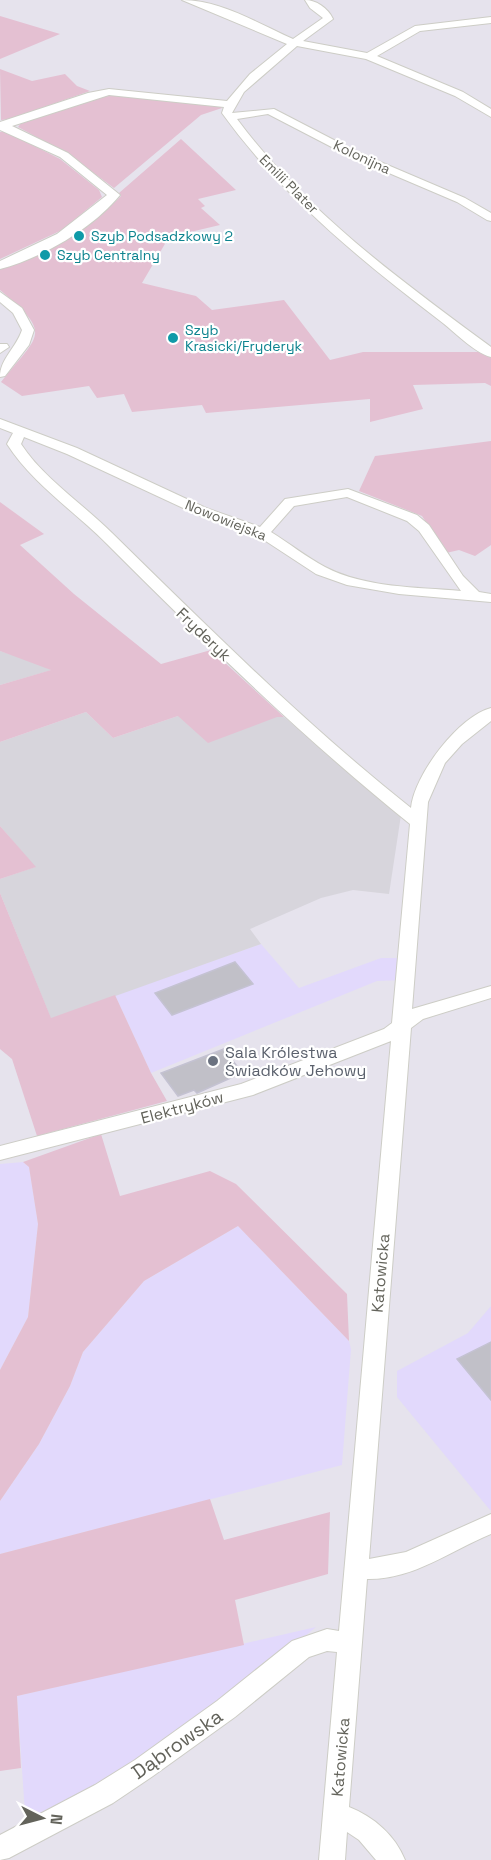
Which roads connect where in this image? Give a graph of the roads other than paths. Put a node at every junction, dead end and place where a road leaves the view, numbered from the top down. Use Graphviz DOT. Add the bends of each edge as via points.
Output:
graph roads {
  1 [pos="187,0"];
  2 [pos="310,0"];
  3 [pos="491,20"];
  4 [pos="467,23"];
  5 [pos="491,33"];
  6 [pos="292,42"];
  7 [pos="369,56"];
  8 [pos="228,104"];
  9 [pos="491,114"];
  10 [pos="230,117"];
  11 [pos="1,126"];
  12 [pos="491,218"];
  13 [pos="0,265"];
  14 [pos="0,296"];
  15 [pos="491,353"];
  16 [pos="0,374"];
  17 [pos="0,423"];
  18 [pos="21,430"];
  19 [pos="263,532"];
  20 [pos="473,595"];
  21 [pos="491,598"];
  22 [pos="491,713"];
  23 [pos="418,822"];
  24 [pos="491,992"];
  25 [pos="401,1026"];
  26 [pos="0,1153"];
  27 [pos="491,1524"];
  28 [pos="356,1569"];
  29 [pos="349,1643"];
  30 [pos="336,1815"];
  31 [pos="0,1849"];
  32 [pos="332,1860"];
  33 [pos="392,1860"];
  1 -- 6 [label="street"];
  2 -- 6 [label="street" via="328,19"];
  3 -- 4 [label="street"];
  4 -- 5 [label="street"];
  4 -- 7 [label="street" via="418,28"];
  6 -- 7 [label="street"];
  6 -- 8 [label="street"];
  7 -- 9 [label="street" via="459,94"];
  8 -- 10 [label="street, Emilii Plater" via="226,113"];
  8 -- 11 [label="street" via="109,92"];
  10 -- 12 [label="street, Kolonijna" via="270,111 353,154 461,200"];
  10 -- 15 [label="street, Emilii Plater" via="260,156 340,233"];
  11 -- 13 [label="street" via="64,155 114,195 70,233"];
  14 -- 16 [label="street" via="18,312 28,330 23,345"];
  17 -- 18 [label="street, Nowowiejska"];
  18 -- 19 [label="street, Nowowiejska" via="201,511"];
  18 -- 23 [label="street, Fryderyk" via="14,444 25,461 81,510 241,669 354,771"];
  19 -- 20 [label="street, Nowowiejska" via="321,571 352,582"];
  19 -- 20 [label="street" via="290,502 348,493 412,518 424,528"];
  20 -- 21 [label="street, Nowowiejska"];
  22 -- 23 [label="street, Katowicka" via="435,763 425,783"];
  23 -- 25 [label="street, Katowicka"];
  24 -- 25 [label="street, Elektryków" via="416,1014"];
  25 -- 26 [label="street, Elektryków" via="391,1034 246,1090"];
  25 -- 28 [label="street, Katowicka"];
  27 -- 28 [label="street" via="405,1565 384,1570"];
  28 -- 29 [label="street, Katowicka"];
  29 -- 30 [label="street, Katowicka"];
  29 -- 31 [label="street, Dąbrowska" via="327,1641 301,1649 144,1768"];
  30 -- 32 [label="street, Katowicka"];
  30 -- 33 [label="street" via="354,1820 370,1832"];
}
